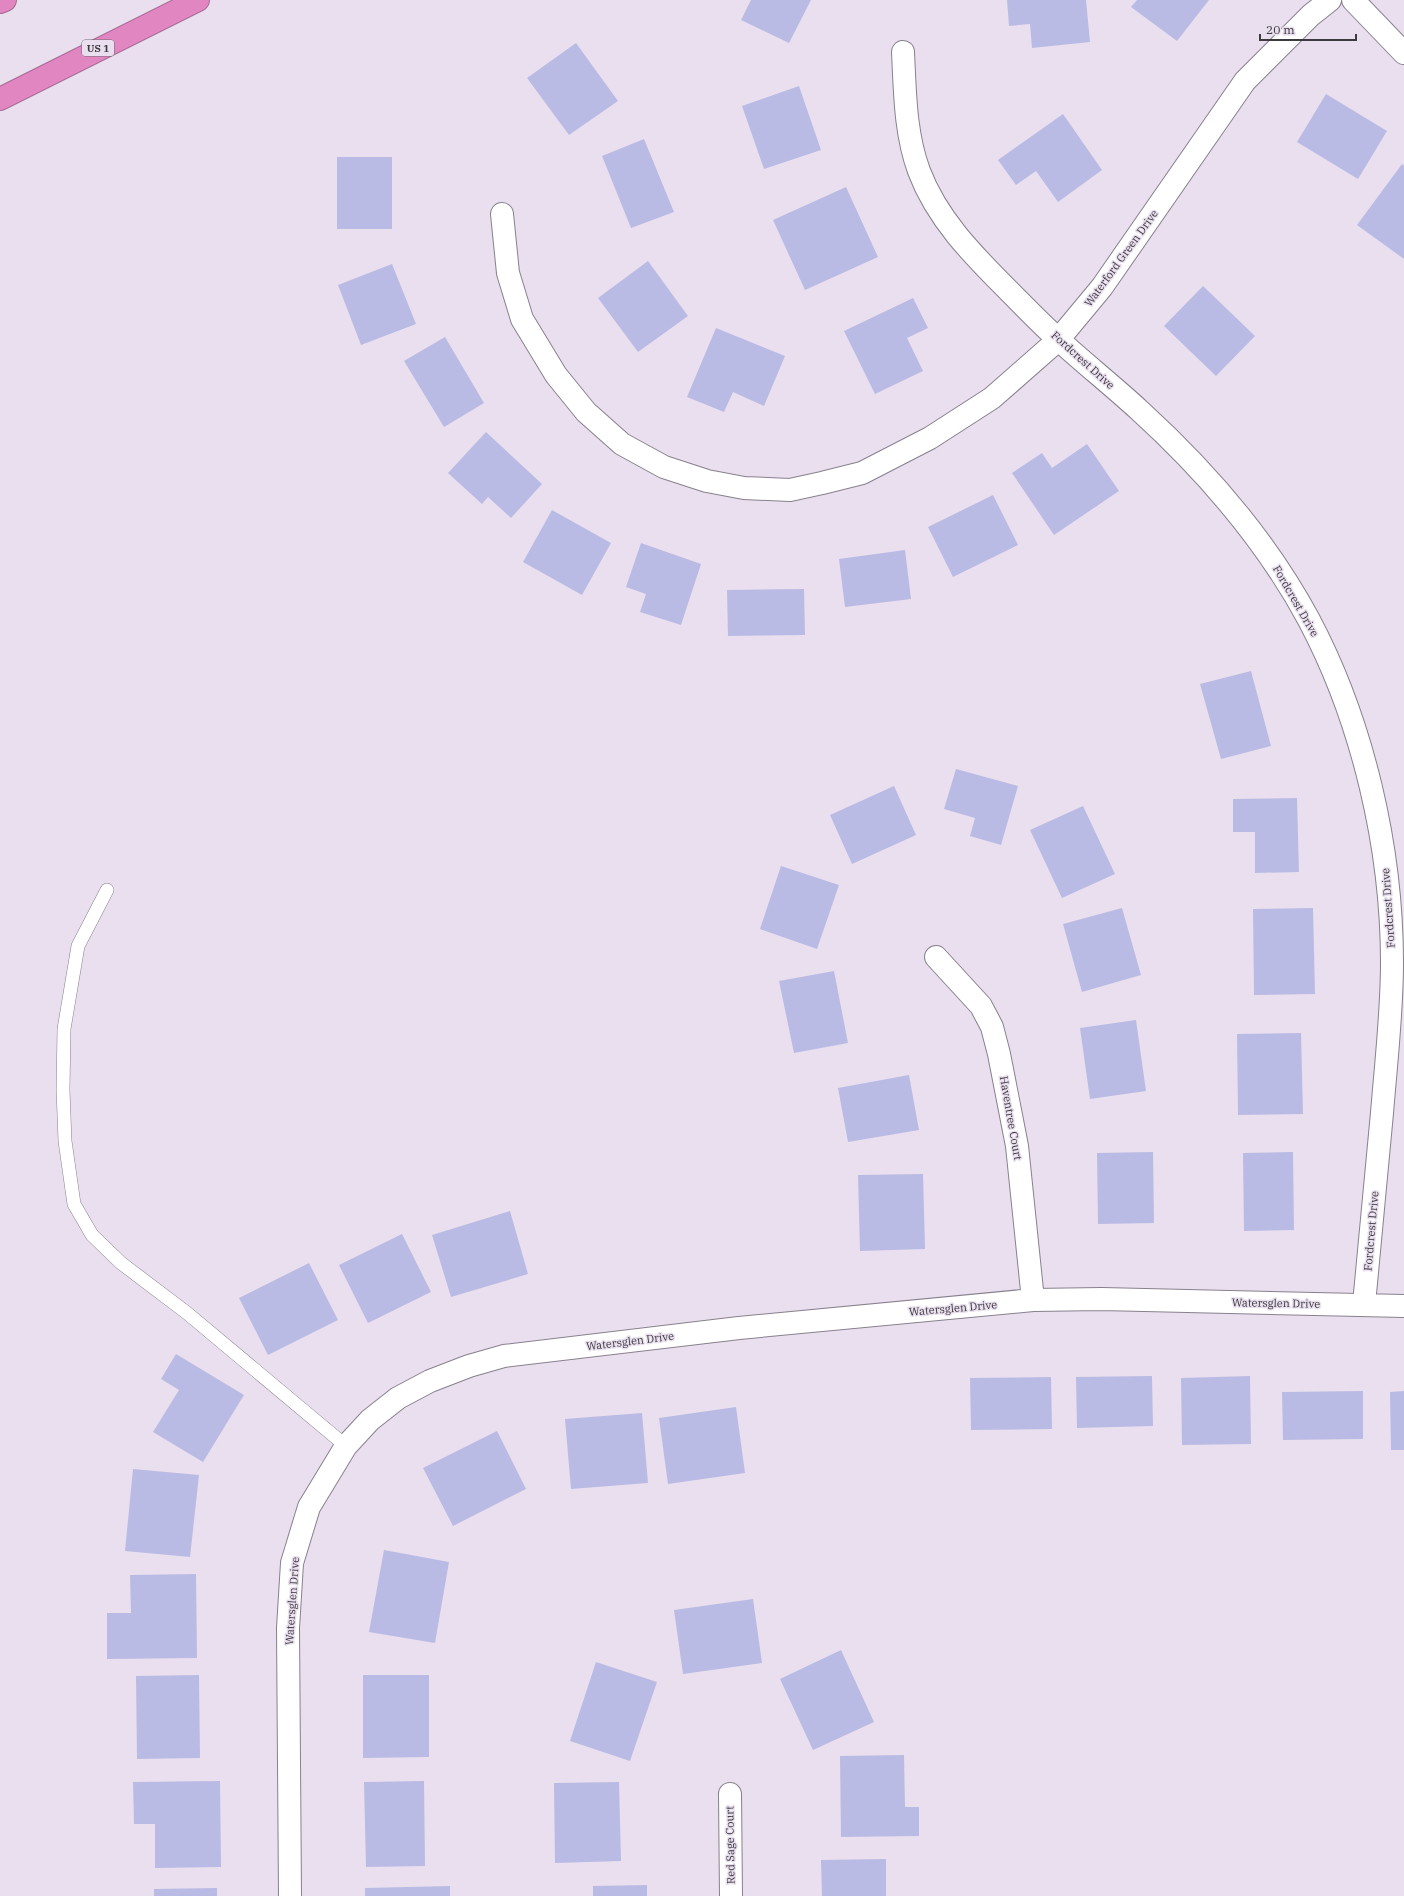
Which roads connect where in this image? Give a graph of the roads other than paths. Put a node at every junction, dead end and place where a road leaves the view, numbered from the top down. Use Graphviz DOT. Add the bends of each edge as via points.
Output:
graph roads {
  1 [pos="5,0"];
  2 [pos="198,0"];
  3 [pos="1330,0"];
  4 [pos="1353,0"];
  5 [pos="0,2"];
  6 [pos="903,52"];
  7 [pos="1404,52"];
  8 [pos="0,99"];
  9 [pos="502,214"];
  10 [pos="1058,340"];
  11 [pos="107,890"];
  12 [pos="936,957"];
  13 [pos="1033,1300"];
  14 [pos="1364,1304"];
  15 [pos="1404,1306"];
  16 [pos="346,1446"];
  17 [pos="730,1794"];
  18 [pos="290,1896"];
  19 [pos="731,1896"];
  1 -- 5 [label="highway"];
  2 -- 8 [label="highway, US 1"];
  3 -- 10 [label="street, Waterford Green Drive" via="1311,14 1245,81 1102,287"];
  4 -- 7 [label="street"];
  6 -- 10 [label="street, Fordcrest Drive" via="906,123 919,171 934,201 975,258"];
  9 -- 10 [label="street, Waterford Green Drive" via="508,273 522,320 556,375 586,412 622,444 664,467 707,481 744,488 790,490 862,473 930,438 992,398"];
  10 -- 14 [label="street, Fordcrest Drive" via="1140,411 1214,484 1265,548 1309,619 1342,692 1374,799 1389,901 1392,963 1389,1040"];
  11 -- 16 [label="lane" via="78,946 64,1029 65,1141 74,1204 92,1235 121,1263 187,1313"];
  12 -- 13 [label="street, Haventree Court" via="981,1006 992,1027 1017,1146"];
  13 -- 14 [label="street, Watersglen Drive"];
  13 -- 16 [label="street, Watersglen Drive" via="739,1328 504,1356 430,1381 398,1398 370,1420"];
  14 -- 15 [label="street, Watersglen Drive"];
  16 -- 18 [label="street, Watersglen Drive" via="309,1507 292,1562 288,1628"];
  17 -- 19 [label="street, Red Sage Court"];
}
